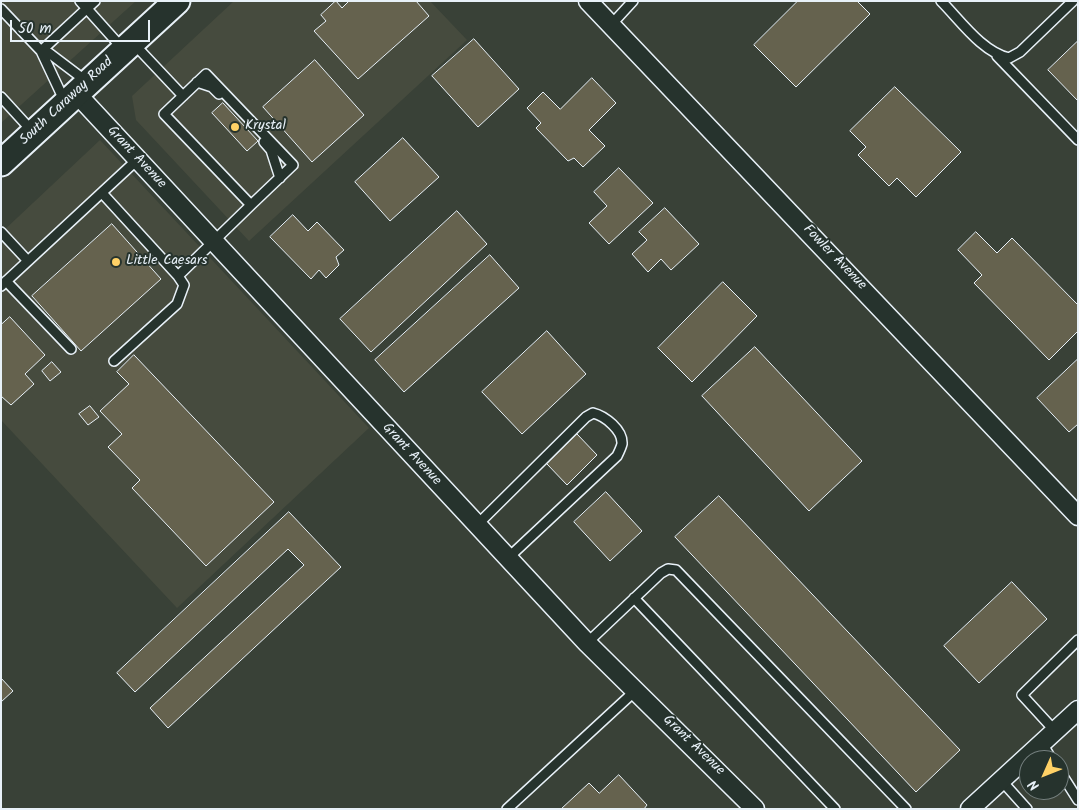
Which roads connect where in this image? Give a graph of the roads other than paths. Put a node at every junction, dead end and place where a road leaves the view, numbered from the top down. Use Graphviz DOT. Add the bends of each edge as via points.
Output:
graph roads {
  1 [pos="80,1"];
  2 [pos="95,1"];
  3 [pos="177,1"];
  4 [pos="588,1"];
  5 [pos="633,1"];
  6 [pos="941,1"];
  7 [pos="1073,1"];
  8 [pos="1,9"];
  9 [pos="87,9"];
  10 [pos="611,25"];
  11 [pos="128,46"];
  12 [pos="41,51"];
  13 [pos="997,56"];
  14 [pos="197,82"];
  15 [pos="76,92"];
  16 [pos="183,96"];
  17 [pos="1,97"];
  18 [pos="34,133"];
  19 [pos="1078,140"];
  20 [pos="138,159"];
  21 [pos="1,163"];
  22 [pos="280,178"];
  23 [pos="102,193"];
  24 [pos="251,205"];
  25 [pos="1,232"];
  26 [pos="213,241"];
  27 [pos="28,261"];
  28 [pos="178,276"];
  29 [pos="4,284"];
  30 [pos="70,349"];
  31 [pos="114,361"];
  32 [pos="1078,516"];
  33 [pos="477,525"];
  34 [pos="508,558"];
  35 [pos="634,598"];
  36 [pos="1078,640"];
  37 [pos="587,643"];
  38 [pos="636,691"];
  39 [pos="1078,710"];
  40 [pos="1055,731"];
  41 [pos="1042,743"];
  42 [pos="1046,750"];
  43 [pos="1001,780"];
  44 [pos="1069,786"];
  45 [pos="1078,800"];
  46 [pos="1024,808"];
  47 [pos="507,809"];
  48 [pos="755,809"];
  49 [pos="836,809"];
  50 [pos="906,809"];
  51 [pos="970,809"];
  1 -- 9 [label="lane"];
  2 -- 9 [label="lane"];
  3 -- 11 [label="main road, South Caraway Road"];
  4 -- 10 [label="street, Fowler Avenue"];
  5 -- 10 [label="lane"];
  6 -- 13 [label="lane"];
  7 -- 13 [label="lane" via="1020,52 1009,58"];
  8 -- 12 [label="lane"];
  9 -- 11 [label="lane"];
  9 -- 12 [label="lane"];
  10 -- 32 [label="street, Fowler Avenue"];
  11 -- 15 [label="main road, South Caraway Road"];
  11 -- 16 [label="lane"];
  12 -- 15 [label="lane"];
  12 -- 15 [label="lane" via="49,53"];
  13 -- 19 [label="lane"];
  14 -- 16 [label="lane"];
  14 -- 22 [label="lane" via="212,88 271,150"];
  14 -- 22 [label="lane" via="206,74 293,165"];
  15 -- 18 [label="main road, South Caraway Road"];
  15 -- 20 [label="street, Grant Avenue"];
  16 -- 24 [label="lane" via="164,114"];
  17 -- 18 [label="lane"];
  18 -- 21 [label="main road, South Caraway Road"];
  20 -- 23 [label="lane"];
  20 -- 26 [label="street, Grant Avenue"];
  22 -- 24 [label="lane"];
  23 -- 27 [label="lane"];
  23 -- 28 [label="lane"];
  24 -- 26 [label="lane"];
  25 -- 27 [label="lane"];
  26 -- 28 [label="lane"];
  26 -- 33 [label="street, Grant Avenue"];
  27 -- 29 [label="lane"];
  28 -- 31 [label="lane" via="184,285 177,304"];
  29 -- 30 [label="lane"];
  33 -- 34 [label="street, Grant Avenue"];
  33 -- 34 [label="lane" via="586,417 594,413 604,416 619,433 622,443 617,456"];
  34 -- 37 [label="street, Grant Avenue"];
  35 -- 37 [label="lane"];
  35 -- 49 [label="lane"];
  35 -- 50 [label="lane" via="668,569 682,574"];
  36 -- 40 [label="lane" via="1022,696"];
  37 -- 38 [label="street, Grant Avenue"];
  38 -- 47 [label="lane"];
  38 -- 48 [label="street, Grant Avenue"];
  39 -- 40 [label="street"];
  40 -- 41 [label="street"];
  41 -- 42 [label="lane"];
  41 -- 43 [label="street"];
  43 -- 46 [label="lane"];
  43 -- 51 [label="street"];
  44 -- 45 [label="lane"];
}
